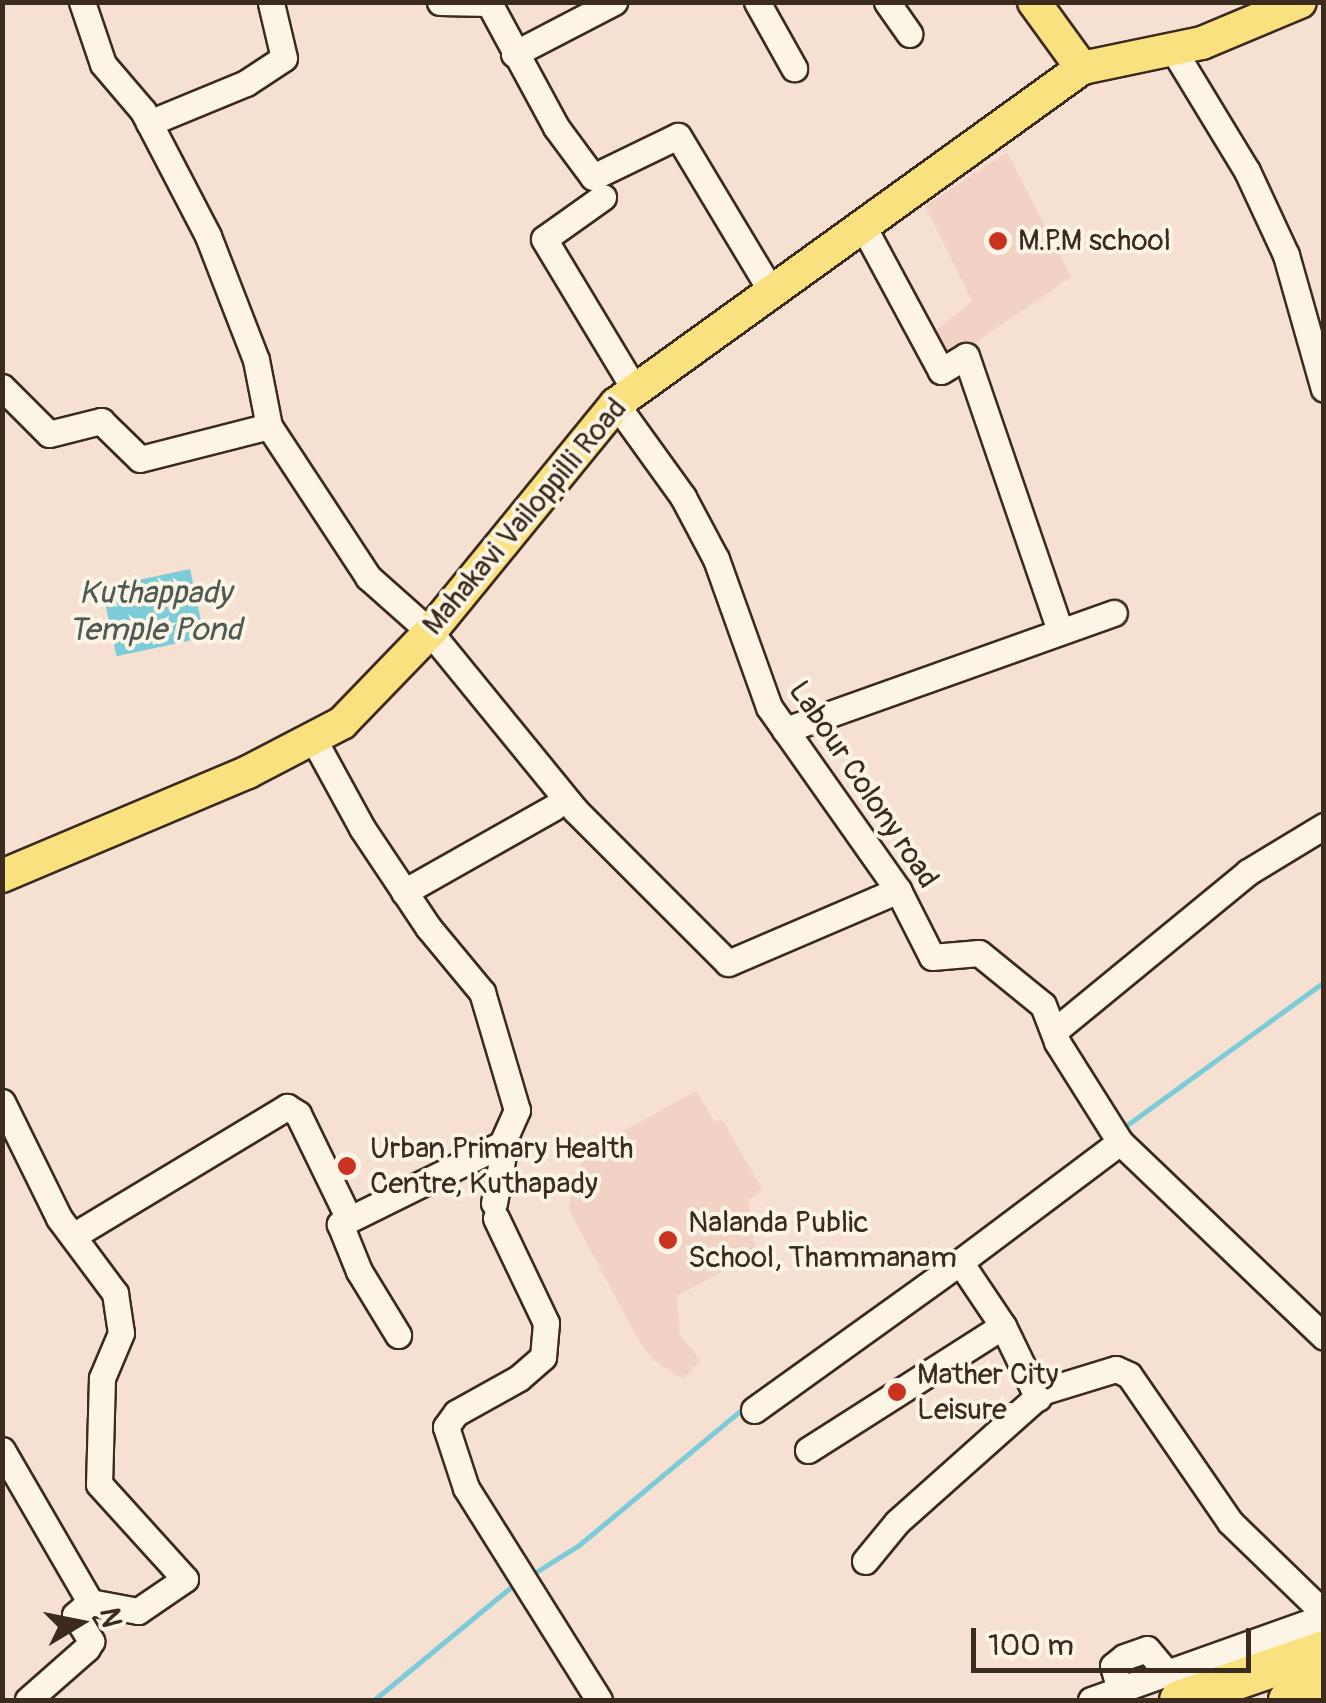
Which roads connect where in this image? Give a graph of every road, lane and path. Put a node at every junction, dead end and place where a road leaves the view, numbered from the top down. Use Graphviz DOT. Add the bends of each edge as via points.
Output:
graph roads {
  1 [pos="82,2"];
  2 [pos="440,2"];
  3 [pos="614,2"];
  4 [pos="757,2"];
  5 [pos="887,2"];
  6 [pos="1034,2"];
  7 [pos="1300,2"];
  8 [pos="271,3"];
  9 [pos="909,34"];
  10 [pos="1174,51"];
  11 [pos="514,54"];
  12 [pos="794,68"];
  13 [pos="1082,68"];
  14 [pos="150,122"];
  15 [pos="603,196"];
  16 [pos="864,228"];
  17 [pos="772,292"];
  18 [pos="2,386"];
  19 [pos="1324,390"];
  20 [pos="625,396"];
  21 [pos="269,426"];
  22 [pos="1114,613"];
  23 [pos="1060,630"];
  24 [pos="430,632"];
  25 [pos="785,730"];
  26 [pos="315,742"];
  27 [pos="554,807"];
  28 [pos="1324,826"];
  29 [pos="2,876"];
  30 [pos="898,890"];
  31 [pos="404,892"];
  32 [pos="1057,1029"];
  33 [pos="2,1102"];
  34 [pos="506,1138"];
  35 [pos="1120,1142"];
  36 [pos="348,1218"];
  37 [pos="73,1236"];
  38 [pos="960,1262"];
  39 [pos="1003,1326"];
  40 [pos="398,1335"];
  41 [pos="1324,1337"];
  42 [pos="1038,1398"];
  43 [pos="754,1410"];
  44 [pos="2,1450"];
  45 [pos="808,1450"];
  46 [pos="865,1561"];
  47 [pos="90,1602"];
  48 [pos="1324,1615"];
  49 [pos="1324,1650"];
  50 [pos="1173,1687"];
  51 [pos="1324,1688"];
  52 [pos="1137,1691"];
  53 [pos="28,1700"];
  54 [pos="599,1700"];
  55 [pos="1091,1700"];
  56 [pos="1288,1700"];
  1 -- 14 [label="street" via="103,64"];
  2 -- 11 [label="street" via="489,3"];
  3 -- 11 [label="street"];
  4 -- 12 [label="street"];
  5 -- 9 [label="street"];
  6 -- 13 [label="main road"];
  7 -- 10 [label="main road, Mahakavi Vailoppilli Road" via="1272,19"];
  8 -- 14 [label="street" via="284,58 246,83"];
  10 -- 13 [label="main road, Mahakavi Vailoppilli Road"];
  10 -- 19 [label="street" via="1280,241"];
  11 -- 17 [label="street" via="592,177 678,136"];
  13 -- 16 [label="main road, Mahakavi Vailoppilli Road"];
  14 -- 21 [label="street" via="208,236 256,360"];
  15 -- 20 [label="street, Labour Colony road" via="544,239"];
  16 -- 17 [label="main road, Mahakavi Vailoppilli Road"];
  16 -- 23 [label="street" via="941,371 966,356"];
  17 -- 20 [label="main road, Mahakavi Vailoppilli Road"];
  18 -- 21 [label="street" via="49,434 101,420 140,460"];
  20 -- 24 [label="main road, Mahakavi Vailoppilli Road"];
  20 -- 25 [label="street, Labour Colony road" via="716,559 745,653"];
  21 -- 24 [label="street" via="368,577"];
  22 -- 23 [label="street"];
  23 -- 25 [label="street"];
  24 -- 26 [label="main road, Mahakavi Vailoppilli Road" via="374,693"];
  24 -- 30 [label="street" via="575,810 728,964"];
  25 -- 30 [label="street, Labour Colony road"];
  26 -- 29 [label="main road, Mahakavi Vailoppilli Road" via="46,863"];
  26 -- 31 [label="street"];
  27 -- 31 [label="street"];
  28 -- 32 [label="street" via="1248,872"];
  30 -- 32 [label="street, Labour Colony road" via="932,956 979,954 1043,1005"];
  31 -- 34 [label="street" via="488,1006 516,1110"];
  32 -- 35 [label="street" via="1057,1042"];
  33 -- 37 [label="street"];
  34 -- 36 [label="street"];
  34 -- 54 [label="street" via="495,1210 546,1324 543,1357 456,1413 446,1427 466,1488"];
  35 -- 38 [label="street"];
  35 -- 41 [label="street"];
  36 -- 37 [label="street" via="298,1114 287,1107"];
  36 -- 40 [label="street" via="341,1231"];
  37 -- 47 [label="street" via="115,1292 121,1333 102,1378 99,1484 184,1578 138,1611"];
  38 -- 39 [label="street"];
  38 -- 43 [label="street"];
  39 -- 42 [label="street"];
  39 -- 45 [label="street"];
  42 -- 46 [label="street" via="897,1522"];
  42 -- 48 [label="street" via="1094,1374 1129,1374 1230,1522"];
  44 -- 47 [label="street"];
  47 -- 53 [label="street" via="75,1615 91,1642"];
  48 -- 50 [label="street"];
  49 -- 50 [label="highway"];
  50 -- 52 [label="street" via="1147,1649 1113,1666"];
  51 -- 56 [label="highway"];
  52 -- 55 [label="street"];
}
